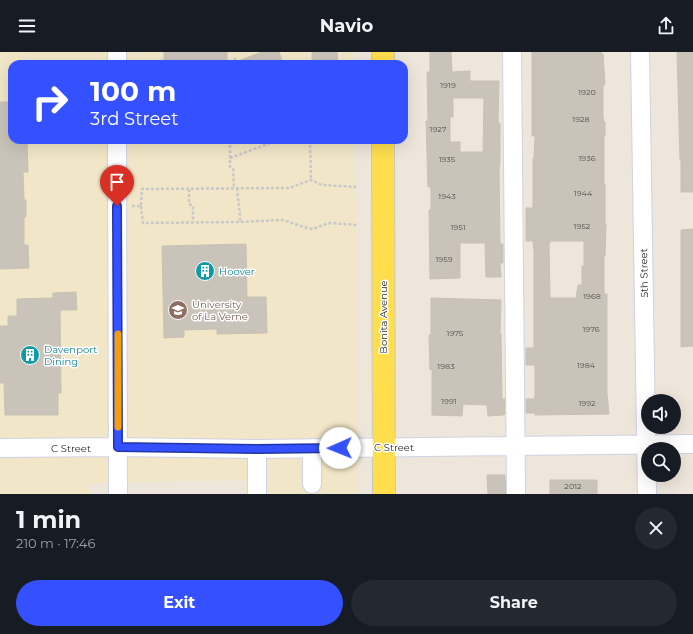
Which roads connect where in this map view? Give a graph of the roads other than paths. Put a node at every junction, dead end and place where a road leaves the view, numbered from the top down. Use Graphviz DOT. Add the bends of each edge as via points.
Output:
graph roads {
  1 [pos="512,52"];
  2 [pos="640,52"];
  3 [pos="117,144"];
  4 [pos="383,144"];
  5 [pos="647,442"];
  6 [pos="641,444"];
  7 [pos="681,444"];
  8 [pos="693,444"];
  9 [pos="515,446"];
  10 [pos="118,447"];
  11 [pos="384,447"];
  12 [pos="0,448"];
  13 [pos="312,448"];
  14 [pos="257,449"];
  15 [pos="647,482"];
  16 [pos="312,484"];
  17 [pos="118,494"];
  18 [pos="256,494"];
  19 [pos="384,494"];
  20 [pos="516,494"];
  21 [pos="647,494"];
  1 -- 9 [label="street"];
  2 -- 5 [label="street, 5th Street"];
  3 -- 10 [label="street"];
  4 -- 11 [label="main road, Bonita Avenue"];
  6 -- 9 [label="street, C Street"];
  7 -- 8 [label="street, C Street"];
  9 -- 11 [label="street, C Street"];
  9 -- 20 [label="street"];
  10 -- 12 [label="street, C Street"];
  10 -- 14 [label="street, C Street"];
  10 -- 17 [label="street"];
  11 -- 13 [label="street, C Street"];
  11 -- 19 [label="main road, Bonita Avenue"];
  13 -- 14 [label="street, C Street"];
  13 -- 16 [label="street"];
  14 -- 18 [label="street"];
  15 -- 21 [label="street, 5th Street"];
}
